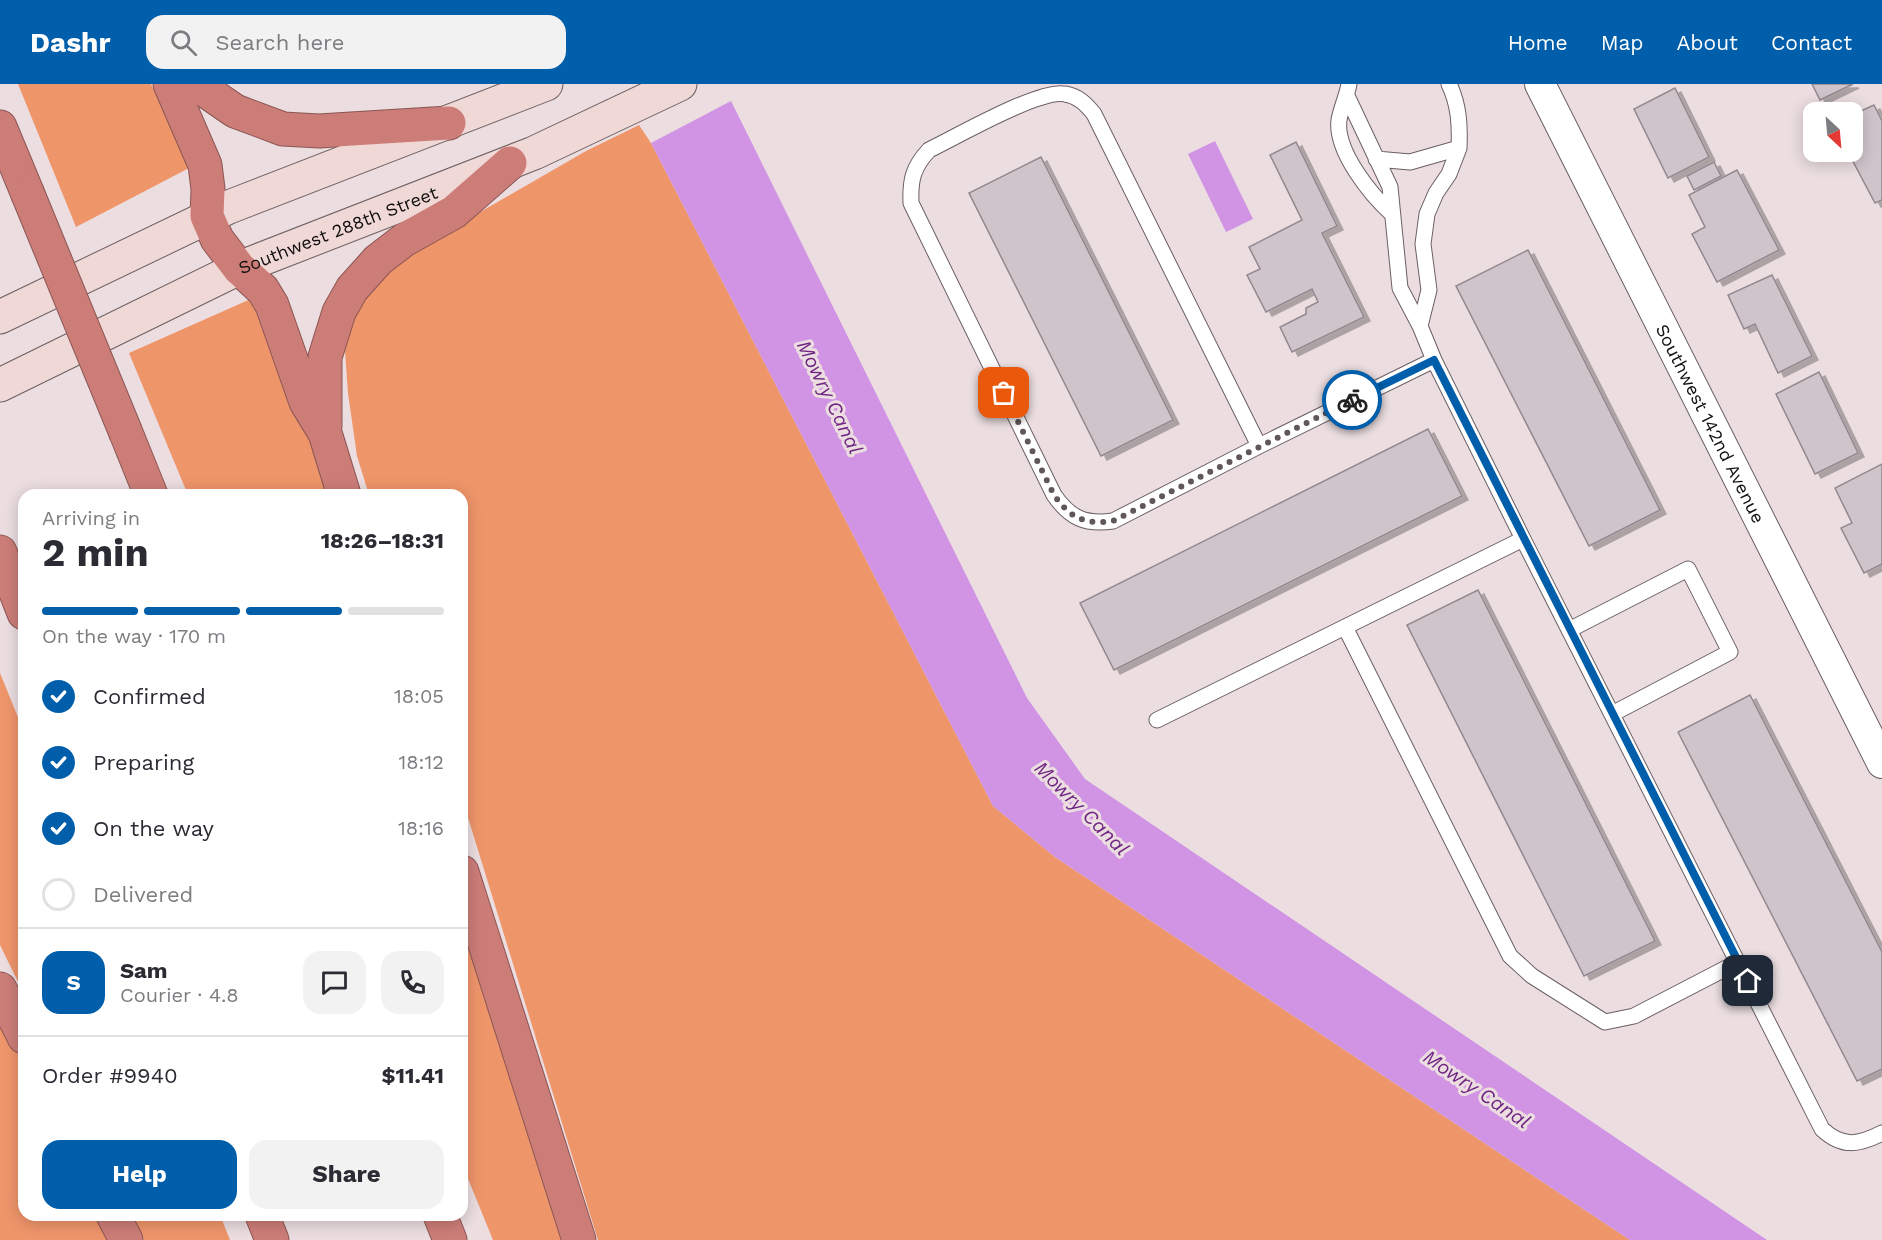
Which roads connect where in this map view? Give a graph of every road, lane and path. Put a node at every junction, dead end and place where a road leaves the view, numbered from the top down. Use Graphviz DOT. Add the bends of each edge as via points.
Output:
graph roads {
  1 [pos="170,84"];
  2 [pos="196,84"];
  3 [pos="546,84"];
  4 [pos="680,84"];
  5 [pos="1449,84"];
  6 [pos="1540,84"];
  7 [pos="1348,90"];
  8 [pos="449,123"];
  9 [pos="0,127"];
  10 [pos="1459,148"];
  11 [pos="1376,159"];
  12 [pos="510,163"];
  13 [pos="1392,214"];
  14 [pos="207,216"];
  15 [pos="240,268"];
  16 [pos="0,316"];
  17 [pos="1420,326"];
  18 [pos="1434,360"];
  19 [pos="0,385"];
  20 [pos="325,434"];
  21 [pos="1258,446"];
  22 [pos="149,489"];
  23 [pos="342,489"];
  24 [pos="1523,540"];
  25 [pos="0,552"];
  26 [pos="18,598"];
  27 [pos="1346,627"];
  28 [pos="1569,630"];
  29 [pos="1612,714"];
  30 [pos="1157,720"];
  31 [pos="1882,763"];
  32 [pos="468,892"];
  33 [pos="1738,962"];
  34 [pos="0,989"];
  35 [pos="18,1025"];
  36 [pos="1882,1133"];
  37 [pos="116,1221"];
  38 [pos="264,1221"];
  39 [pos="442,1221"];
  40 [pos="126,1240"];
  41 [pos="272,1240"];
  42 [pos="450,1240"];
  43 [pos="579,1240"];
  1 -- 14 [label="highway" via="205,165"];
  2 -- 8 [label="highway" via="235,111 283,129 320,131"];
  3 -- 8 [label="main road"];
  4 -- 12 [label="main road, Southwest 288th Street"];
  5 -- 10 [label="lane" via="1460,123"];
  6 -- 31 [label="street, Southwest 142nd Avenue"];
  7 -- 11 [label="lane"];
  7 -- 13 [label="lane" via="1339,120 1341,138 1370,194"];
  8 -- 14 [label="main road"];
  9 -- 22 [label="highway, bridge"];
  10 -- 11 [label="lane" via="1410,162"];
  10 -- 17 [label="lane" via="1427,214 1423,244 1429,290"];
  11 -- 13 [label="lane" via="1390,186"];
  12 -- 15 [label="main road, Southwest 288th Street"];
  12 -- 20 [label="highway" via="454,212 404,240 378,260 352,289 339,312 325,357"];
  13 -- 17 [label="lane" via="1400,288"];
  14 -- 15 [label="highway" via="217,239"];
  14 -- 16 [label="main road"];
  15 -- 19 [label="main road, Southwest 288th Street"];
  15 -- 20 [label="highway" via="263,290 272,305 306,402"];
  17 -- 18 [label="lane"];
  18 -- 21 [label="lane"];
  18 -- 24 [label="lane"];
  20 -- 23 [label="highway"];
  21 -- 21 [label="lane" via="1113,521 1095,524 1077,520 1054,495 911,203 910,181 917,163 929,150 1038,97 1064,93 1083,101 1094,114"];
  24 -- 27 [label="lane"];
  24 -- 28 [label="lane"];
  25 -- 26 [label="highway"];
  27 -- 30 [label="lane"];
  27 -- 33 [label="lane" via="1510,956 1532,976 1605,1022 1634,1016"];
  28 -- 29 [label="lane"];
  28 -- 29 [label="lane" via="1688,569 1730,652"];
  29 -- 33 [label="lane"];
  32 -- 43 [label="highway"];
  33 -- 36 [label="lane" via="1822,1129 1842,1143 1855,1144"];
  34 -- 35 [label="highway"];
  37 -- 40 [label="highway"];
  38 -- 41 [label="highway"];
  39 -- 42 [label="highway"];
}
